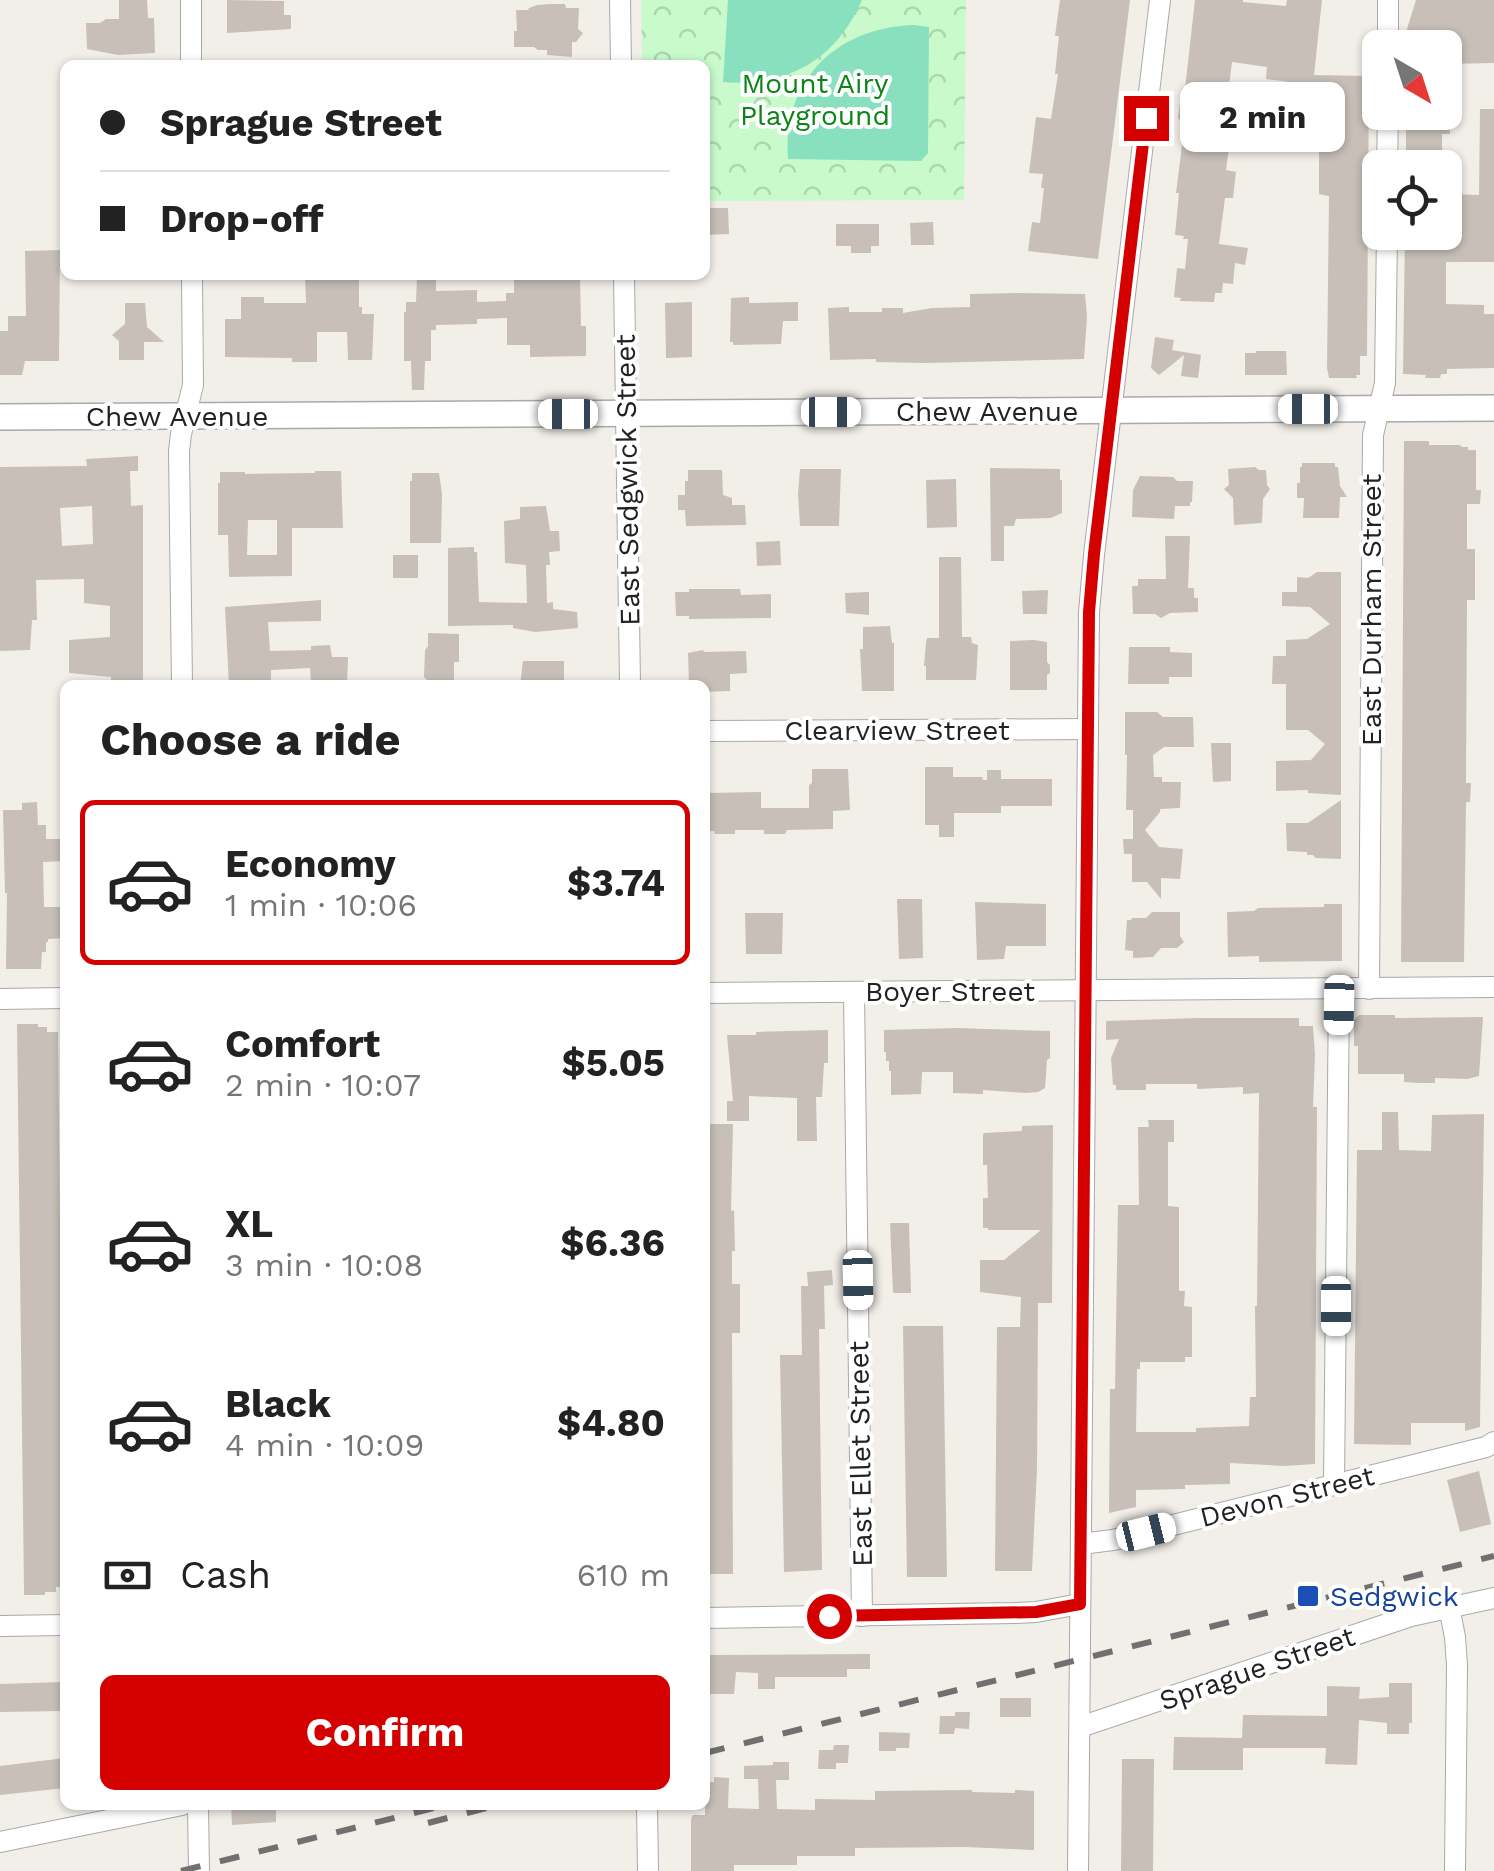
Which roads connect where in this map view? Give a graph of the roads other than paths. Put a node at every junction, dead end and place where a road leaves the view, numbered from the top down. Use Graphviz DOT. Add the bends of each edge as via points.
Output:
graph roads {
  1 [pos="191,0"];
  2 [pos="620,0"];
  3 [pos="1160,0"];
  4 [pos="1388,0"];
  5 [pos="1388,30"];
  6 [pos="191,60"];
  7 [pos="621,60"];
  8 [pos="1386,250"];
  9 [pos="192,280"];
  10 [pos="624,280"];
  11 [pos="1494,408"];
  12 [pos="1379,409"];
  13 [pos="1111,410"];
  14 [pos="626,414"];
  15 [pos="186,416"];
  16 [pos="0,417"];
  17 [pos="182,680"];
  18 [pos="630,680"];
  19 [pos="1088,729"];
  20 [pos="710,731"];
  21 [pos="1369,988"];
  22 [pos="1494,988"];
  23 [pos="1339,989"];
  24 [pos="1086,990"];
  25 [pos="854,992"];
  26 [pos="710,993"];
  27 [pos="60,998"];
  28 [pos="0,999"];
  29 [pos="1493,1443"];
  30 [pos="1334,1485"];
  31 [pos="1081,1544"];
  32 [pos="1494,1598"];
  33 [pos="1080,1604"];
  34 [pos="1449,1606"];
  35 [pos="862,1616"];
  36 [pos="710,1618"];
  37 [pos="60,1625"];
  38 [pos="0,1626"];
  39 [pos="1080,1727"];
  40 [pos="157,1810"];
  41 [pos="198,1810"];
  42 [pos="647,1810"];
  43 [pos="0,1842"];
  44 [pos="199,1871"];
  45 [pos="648,1871"];
  46 [pos="1078,1871"];
  47 [pos="1455,1871"];
  1 -- 6 [label="street"];
  2 -- 7 [label="street"];
  3 -- 13 [label="street"];
  4 -- 5 [label="street"];
  8 -- 12 [label="street, East Durham Street"];
  9 -- 15 [label="street" via="193,385"];
  10 -- 14 [label="street, East Sedgwick Street"];
  11 -- 12 [label="street, Chew Avenue"];
  12 -- 13 [label="street, Chew Avenue"];
  12 -- 21 [label="street, East Durham Street" via="1373,435"];
  13 -- 14 [label="street, Chew Avenue"];
  13 -- 19 [label="street" via="1090,584"];
  14 -- 15 [label="street, Chew Avenue"];
  14 -- 18 [label="street, East Sedgwick Street"];
  15 -- 16 [label="street, Chew Avenue"];
  15 -- 17 [label="street" via="179,451"];
  19 -- 20 [label="street, Clearview Street"];
  19 -- 24 [label="street"];
  21 -- 22 [label="street, Boyer Street"];
  21 -- 23 [label="street, Boyer Street"];
  23 -- 24 [label="street, Boyer Street"];
  23 -- 30 [label="street"];
  24 -- 25 [label="street, Boyer Street"];
  24 -- 31 [label="street"];
  25 -- 26 [label="street, Boyer Street"];
  25 -- 35 [label="street, East Ellet Street"];
  27 -- 28 [label="street"];
  29 -- 30 [label="street, Devon Street"];
  30 -- 31 [label="street, Devon Street"];
  31 -- 33 [label="street"];
  32 -- 34 [label="street, Sprague Street"];
  33 -- 35 [label="street" via="1036,1612"];
  33 -- 39 [label="street"];
  34 -- 39 [label="street, Sprague Street"];
  34 -- 47 [label="street" via="1457,1665"];
  35 -- 36 [label="street"];
  37 -- 38 [label="street"];
  39 -- 46 [label="street"];
  40 -- 43 [label="street"];
  41 -- 44 [label="street"];
  42 -- 45 [label="street"];
}
